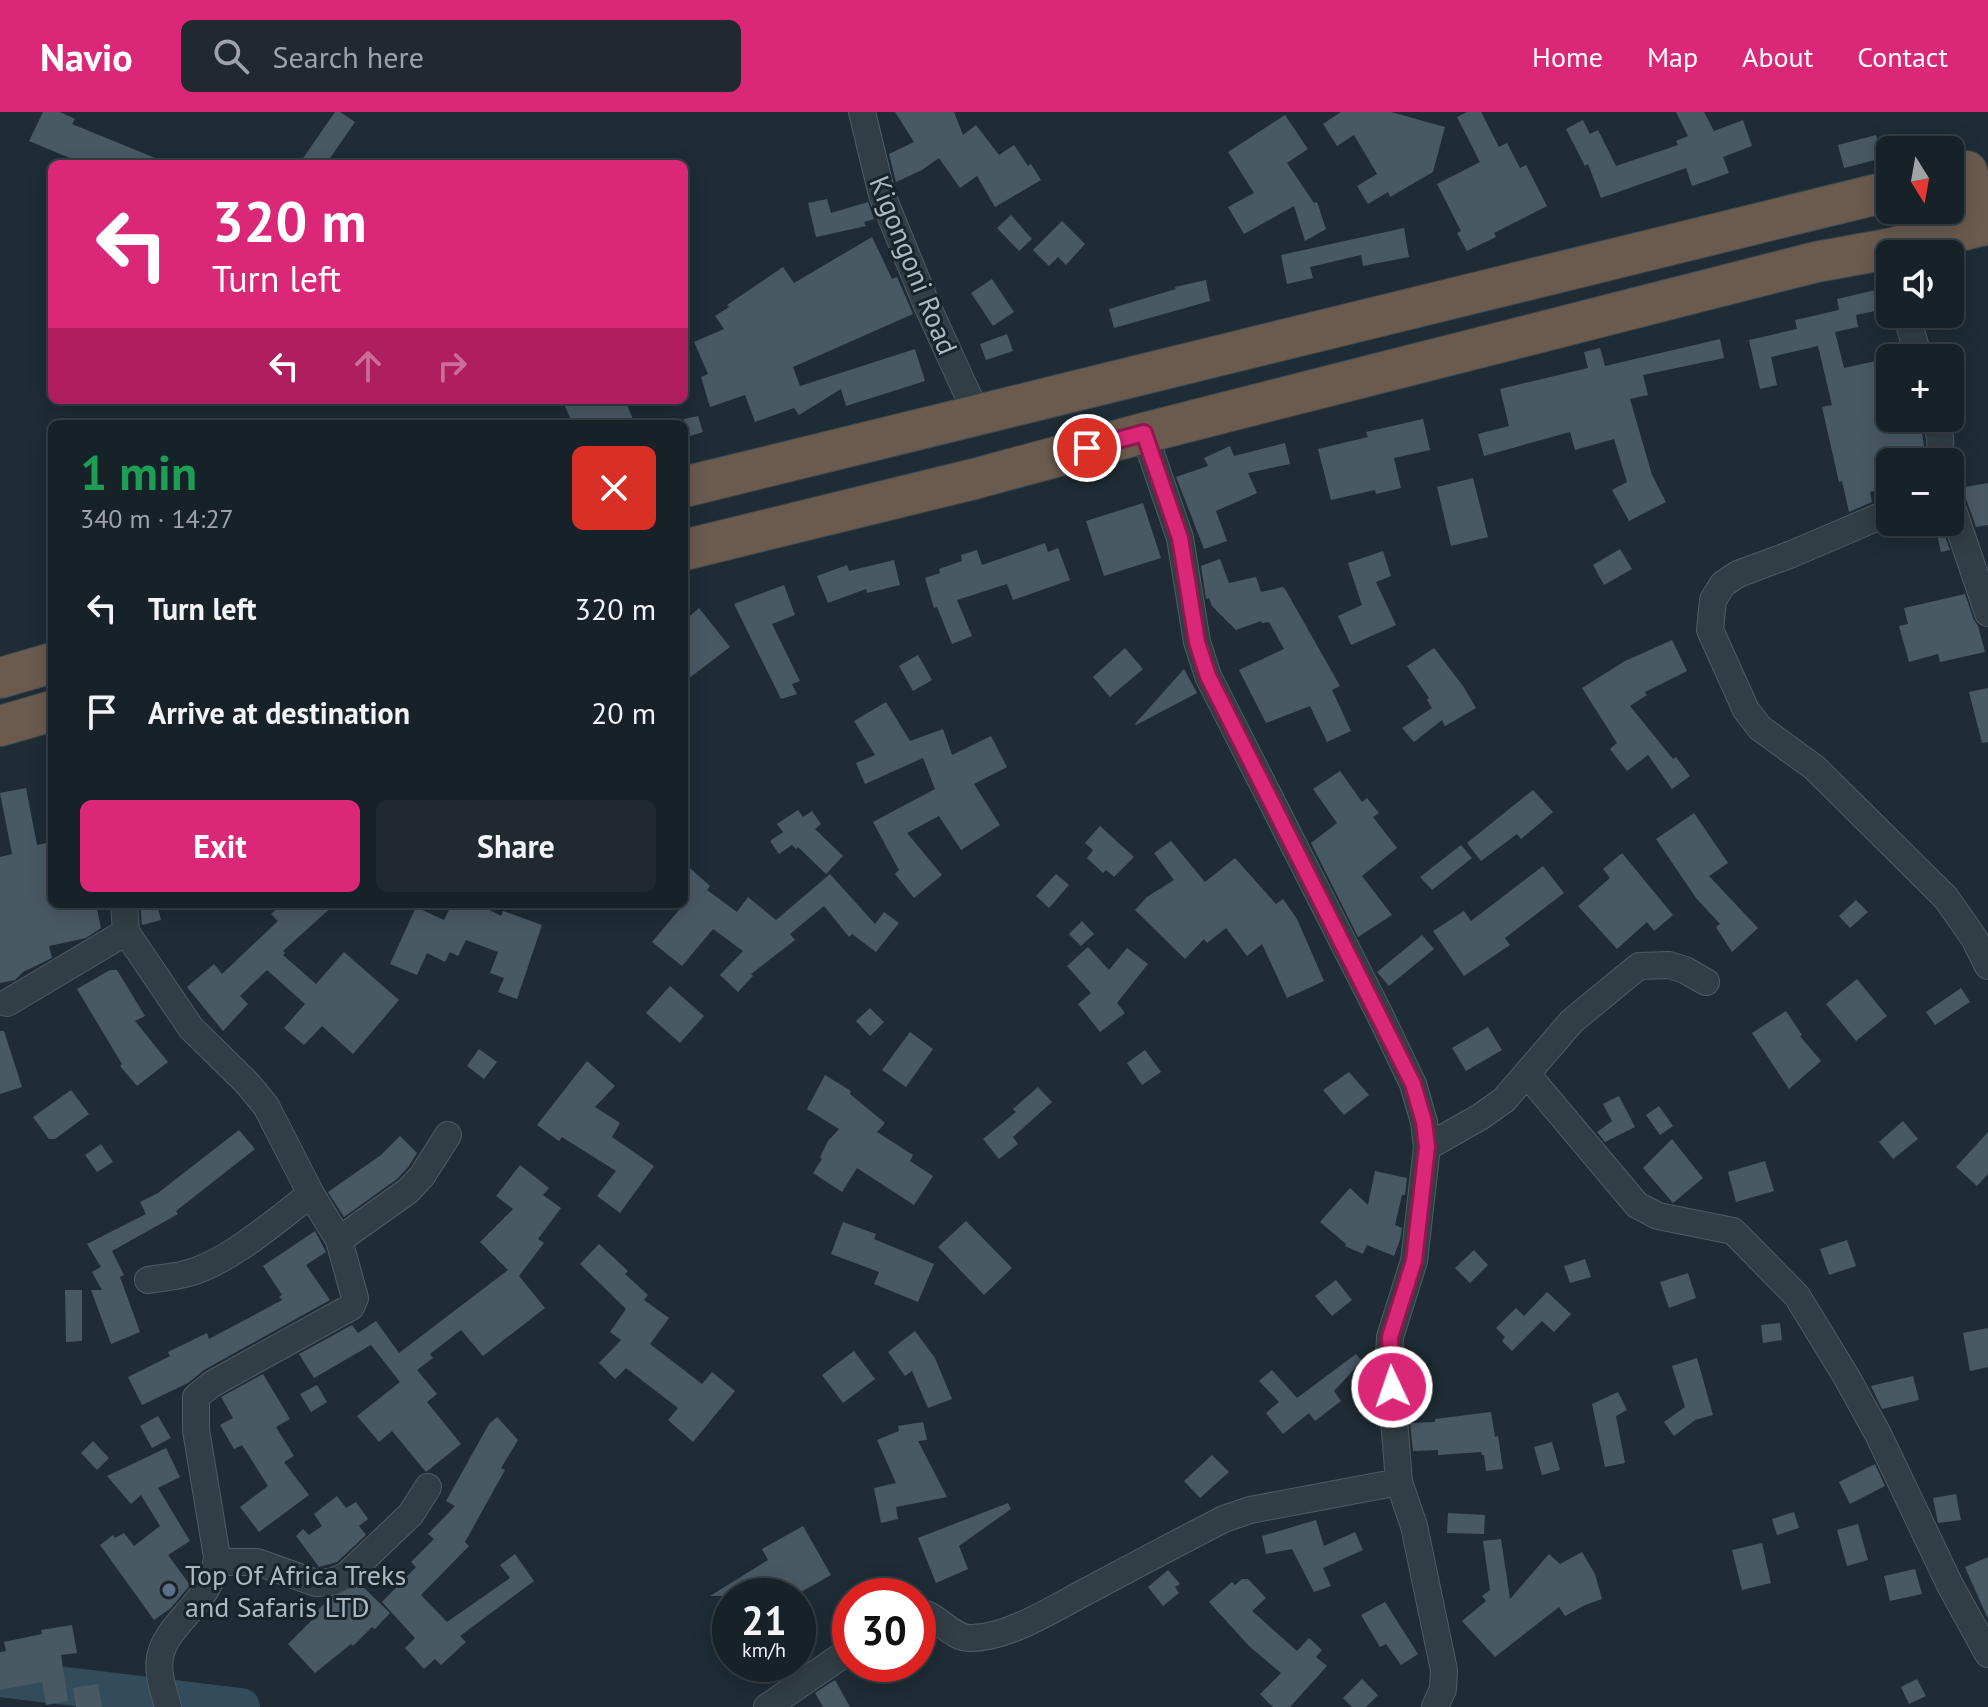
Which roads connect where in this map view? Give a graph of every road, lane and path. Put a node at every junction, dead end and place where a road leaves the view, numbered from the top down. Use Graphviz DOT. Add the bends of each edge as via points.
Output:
graph roads {
  1 [pos="886,112"];
  2 [pos="864,121"];
  3 [pos="1968,171"];
  4 [pos="1876,195"];
  5 [pos="1801,214"];
  6 [pos="1985,225"];
  7 [pos="1934,240"];
  8 [pos="1876,255"];
  9 [pos="1816,262"];
  10 [pos="977,415"];
  11 [pos="1144,433"];
  12 [pos="688,486"];
  13 [pos="1876,518"];
  14 [pos="1962,536"];
  15 [pos="688,549"];
  16 [pos="1988,613"];
  17 [pos="48,664"];
  18 [pos="0,678"];
  19 [pos="48,712"];
  20 [pos="0,726"];
  21 [pos="124,908"];
  22 [pos="126,932"];
  23 [pos="1988,966"];
  24 [pos="1706,982"];
  25 [pos="7,1003"];
  26 [pos="1527,1074"];
  27 [pos="448,1135"];
  28 [pos="1427,1147"];
  29 [pos="311,1194"];
  30 [pos="339,1240"];
  31 [pos="148,1280"];
  32 [pos="1399,1482"];
  33 [pos="428,1487"];
  34 [pos="217,1562"];
  35 [pos="936,1621"];
  36 [pos="1988,1654"];
  37 [pos="832,1662"];
  38 [pos="168,1707"];
  39 [pos="767,1707"];
  40 [pos="1435,1707"];
  1 -- 2 [label="street"];
  2 -- 10 [label="street, Kigongoni Road" via="882,195"];
  3 -- 6 [label="highway"];
  4 -- 5 [label="highway"];
  5 -- 9 [label="highway"];
  5 -- 10 [label="highway"];
  6 -- 7 [label="highway"];
  8 -- 9 [label="highway"];
  9 -- 11 [label="highway"];
  10 -- 12 [label="highway"];
  11 -- 15 [label="highway"];
  11 -- 28 [label="street" via="1180,538 1197,642 1208,676 1413,1084"];
  13 -- 23 [label="street" via="1723,584 1713,600 1710,630 1746,710 1760,728 1815,768 1946,898"];
  14 -- 16 [label="street"];
  17 -- 18 [label="highway"];
  19 -- 20 [label="highway"];
  21 -- 22 [label="street"];
  22 -- 25 [label="street"];
  22 -- 29 [label="street" via="191,1028 266,1106"];
  24 -- 26 [label="street" via="1669,965 1639,966 1572,1021"];
  26 -- 28 [label="street" via="1493,1108"];
  26 -- 36 [label="street" via="1637,1205 1658,1216 1733,1231 1797,1296 1878,1434"];
  27 -- 30 [label="street" via="408,1191"];
  28 -- 32 [label="street" via="1414,1261 1390,1337"];
  29 -- 30 [label="street"];
  29 -- 31 [label="street" via="205,1266"];
  30 -- 34 [label="street" via="354,1288 351,1307 196,1397 196,1430"];
  32 -- 35 [label="street" via="1224,1519 1000,1632 961,1637"];
  32 -- 40 [label="street" via="1414,1526 1444,1670"];
  33 -- 34 [label="street" via="411,1514 347,1575 331,1582 316,1583 257,1562"];
  34 -- 38 [label="street" via="216,1574 160,1658"];
  37 -- 39 [label="street"];
}
